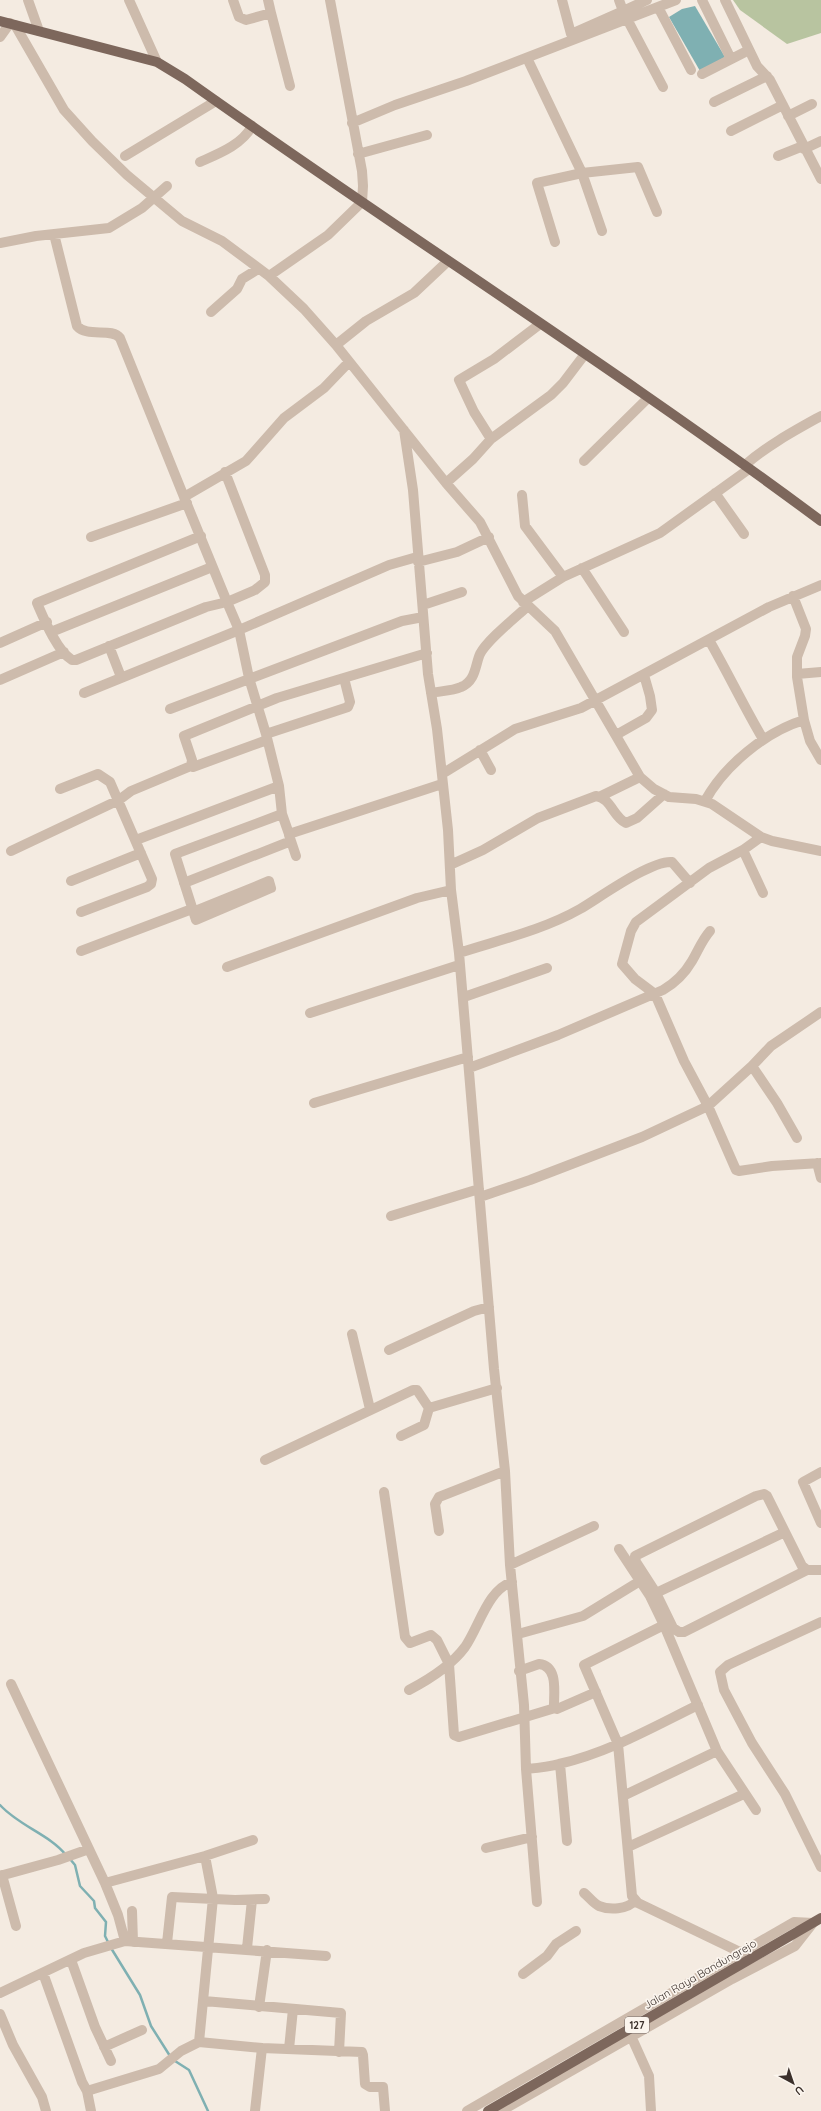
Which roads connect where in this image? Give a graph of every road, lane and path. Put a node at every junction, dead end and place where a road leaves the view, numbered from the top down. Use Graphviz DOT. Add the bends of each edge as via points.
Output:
graph roads {
  1 [pos="28,0"];
  2 [pos="129,0"];
  3 [pos="233,0"];
  4 [pos="268,0"];
  5 [pos="330,0"];
  6 [pos="619,0"];
  7 [pos="676,0"];
  8 [pos="702,0"];
  9 [pos="725,0"];
  10 [pos="564,1"];
  11 [pos="650,5"];
  12 [pos="271,13"];
  13 [pos="625,16"];
  14 [pos="8,23"];
  15 [pos="39,31"];
  16 [pos="0,37"];
  17 [pos="571,37"];
  18 [pos="749,50"];
  19 [pos="527,58"];
  20 [pos="731,59"];
  21 [pos="157,62"];
  22 [pos="691,70"];
  23 [pos="702,74"];
  24 [pos="767,76"];
  25 [pos="290,86"];
  26 [pos="663,87"];
  27 [pos="216,101"];
  28 [pos="714,102"];
  29 [pos="812,104"];
  30 [pos="783,105"];
  31 [pos="788,116"];
  32 [pos="352,123"];
  33 [pos="252,126"];
  34 [pos="731,131"];
  35 [pos="427,135"];
  36 [pos="821,141"];
  37 [pos="804,147"];
  38 [pos="358,154"];
  39 [pos="125,156"];
  40 [pos="778,156"];
  41 [pos="200,162"];
  42 [pos="582,173"];
  43 [pos="821,179"];
  44 [pos="167,186"];
  45 [pos="153,197"];
  46 [pos="362,202"];
  47 [pos="657,212"];
  48 [pos="602,232"];
  49 [pos="54,234"];
  50 [pos="555,242"];
  51 [pos="0,243"];
  52 [pos="448,261"];
  53 [pos="258,269"];
  54 [pos="269,276"];
  55 [pos="211,312"];
  56 [pos="540,324"];
  57 [pos="336,345"];
  58 [pos="585,354"];
  59 [pos="349,362"];
  60 [pos="648,398"];
  61 [pos="821,416"];
  62 [pos="404,430"];
  63 [pos="491,439"];
  64 [pos="584,461"];
  65 [pos="747,467"];
  66 [pos="225,472"];
  67 [pos="446,483"];
  68 [pos="715,493"];
  69 [pos="522,494"];
  70 [pos="185,500"];
  71 [pos="819,517"];
  72 [pos="744,534"];
  73 [pos="201,536"];
  74 [pos="91,537"];
  75 [pos="489,537"];
  76 [pos="418,559"];
  77 [pos="212,567"];
  78 [pos="582,568"];
  79 [pos="563,576"];
  80 [pos="821,585"];
  81 [pos="462,592"];
  82 [pos="793,596"];
  83 [pos="227,602"];
  84 [pos="526,604"];
  85 [pos="423,605"];
  86 [pos="423,617"];
  87 [pos="47,622"];
  88 [pos="238,630"];
  89 [pos="51,632"];
  90 [pos="624,632"];
  91 [pos="709,640"];
  92 [pos="0,643"];
  93 [pos="109,646"];
  94 [pos="64,652"];
  95 [pos="427,653"];
  96 [pos="821,672"];
  97 [pos="797,674"];
  98 [pos="644,675"];
  99 [pos="121,678"];
  100 [pos="249,678"];
  101 [pos="344,678"];
  102 [pos="0,680"];
  103 [pos="84,693"];
  104 [pos="431,693"];
  105 [pos="595,700"];
  106 [pos="259,707"];
  107 [pos="170,709"];
  108 [pos="804,720"];
  109 [pos="616,735"];
  110 [pos="267,737"];
  111 [pos="763,739"];
  112 [pos="480,750"];
  113 [pos="821,760"];
  114 [pos="191,766"];
  115 [pos="491,770"];
  116 [pos="640,777"];
  117 [pos="442,779"];
  118 [pos="279,786"];
  119 [pos="60,789"];
  120 [pos="664,794"];
  121 [pos="601,796"];
  122 [pos="119,800"];
  123 [pos="705,802"];
  124 [pos="282,814"];
  125 [pos="761,836"];
  126 [pos="290,837"];
  127 [pos="136,840"];
  128 [pos="743,850"];
  129 [pos="11,851"];
  130 [pos="821,851"];
  131 [pos="141,853"];
  132 [pos="296,856"];
  133 [pos="450,865"];
  134 [pos="71,881"];
  135 [pos="184,883"];
  136 [pos="690,883"];
  137 [pos="451,890"];
  138 [pos="763,893"];
  139 [pos="193,910"];
  140 [pos="81,912"];
  141 [pos="710,932"];
  142 [pos="82,951"];
  143 [pos="459,953"];
  144 [pos="459,965"];
  145 [pos="227,967"];
  146 [pos="547,968"];
  147 [pos="655,994"];
  148 [pos="464,997"];
  149 [pos="821,1012"];
  150 [pos="310,1013"];
  151 [pos="469,1062"];
  152 [pos="752,1066"];
  153 [pos="314,1103"];
  154 [pos="708,1106"];
  155 [pos="797,1138"];
  156 [pos="819,1163"];
  157 [pos="821,1178"];
  158 [pos="479,1193"];
  159 [pos="391,1216"];
  160 [pos="489,1307"];
  161 [pos="352,1334"];
  162 [pos="388,1350"];
  163 [pos="497,1388"];
  164 [pos="429,1408"];
  165 [pos="370,1409"];
  166 [pos="401,1436"];
  167 [pos="265,1460"];
  168 [pos="505,1471"];
  169 [pos="821,1472"];
  170 [pos="384,1492"];
  171 [pos="820,1518"];
  172 [pos="594,1526"];
  173 [pos="439,1531"];
  174 [pos="785,1532"];
  175 [pos="619,1549"];
  176 [pos="510,1565"];
  177 [pos="807,1570"];
  178 [pos="821,1570"];
  179 [pos="640,1581"];
  180 [pos="512,1582"];
  181 [pos="656,1593"];
  182 [pos="821,1622"];
  183 [pos="664,1625"];
  184 [pos="518,1634"];
  185 [pos="449,1664"];
  186 [pos="520,1671"];
  187 [pos="11,1684"];
  188 [pos="409,1690"];
  189 [pos="596,1692"];
  190 [pos="698,1706"];
  191 [pos="555,1708"];
  192 [pos="524,1718"];
  193 [pos="618,1744"];
  194 [pos="717,1751"];
  195 [pos="560,1764"];
  196 [pos="526,1769"];
  197 [pos="744,1794"];
  198 [pos="623,1796"];
  199 [pos="756,1810"];
  200 [pos="532,1837"];
  201 [pos="252,1840"];
  202 [pos="567,1840"];
  203 [pos="628,1847"];
  204 [pos="486,1848"];
  205 [pos="89,1849"];
  206 [pos="205,1856"];
  207 [pos="821,1867"];
  208 [pos="1,1875"];
  209 [pos="105,1883"];
  210 [pos="584,1893"];
  211 [pos="213,1898"];
  212 [pos="265,1899"];
  213 [pos="252,1900"];
  214 [pos="635,1900"];
  215 [pos="537,1902"];
  216 [pos="132,1911"];
  217 [pos="817,1921"];
  218 [pos="16,1926"];
  219 [pos="576,1930"];
  220 [pos="129,1941"];
  221 [pos="167,1943"];
  222 [pos="207,1946"];
  223 [pos="247,1948"];
  224 [pos="267,1950"];
  225 [pos="742,1953"];
  226 [pos="326,1956"];
  227 [pos="71,1960"];
  228 [pos="43,1973"];
  229 [pos="523,1974"];
  230 [pos="0,1993"];
  231 [pos="204,2001"];
  232 [pos="260,2007"];
  233 [pos="293,2009"];
  234 [pos="0,2014"];
  235 [pos="142,2030"];
  236 [pos="631,2036"];
  237 [pos="199,2042"];
  238 [pos="104,2047"];
  239 [pos="262,2048"];
  240 [pos="289,2048"];
  241 [pos="339,2052"];
  242 [pos="111,2061"];
  243 [pos="87,2091"];
  244 [pos="518,2107"];
  245 [pos="46,2111"];
  246 [pos="91,2111"];
  247 [pos="255,2111"];
  248 [pos="385,2111"];
  249 [pos="467,2111"];
  250 [pos="488,2111"];
  251 [pos="501,2111"];
  252 [pos="651,2111"];
  1 -- 15 [label="street"];
  2 -- 21 [label="street"];
  3 -- 12 [label="street" via="239,17 243,20"];
  4 -- 12 [label="street"];
  5 -- 32 [label="street"];
  6 -- 13 [label="street"];
  7 -- 11 [label="street"];
  8 -- 20 [label="street"];
  9 -- 18 [label="street"];
  10 -- 17 [label="street"];
  11 -- 13 [label="street"];
  11 -- 22 [label="street"];
  12 -- 25 [label="street"];
  13 -- 17 [label="street"];
  13 -- 26 [label="street"];
  14 -- 15 [label="main road"];
  14 -- 16 [label="street"];
  14 -- 45 [label="street" via="64,110 92,141"];
  15 -- 21 [label="main road"];
  17 -- 19 [label="street"];
  18 -- 20 [label="street"];
  18 -- 24 [label="street" via="757,66"];
  19 -- 32 [label="street"];
  19 -- 42 [label="street"];
  20 -- 23 [label="street"];
  21 -- 27 [label="main road"];
  24 -- 28 [label="street"];
  24 -- 30 [label="street"];
  27 -- 33 [label="main road"];
  27 -- 39 [label="street"];
  29 -- 31 [label="street"];
  30 -- 31 [label="street"];
  30 -- 34 [label="street"];
  31 -- 37 [label="street"];
  32 -- 38 [label="street"];
  33 -- 41 [label="street" via="243,138 224,151"];
  33 -- 46 [label="main road"];
  35 -- 38 [label="street"];
  36 -- 37 [label="street"];
  37 -- 40 [label="street"];
  37 -- 43 [label="street"];
  38 -- 46 [label="street" via="363,186"];
  42 -- 47 [label="street" via="638,167"];
  42 -- 48 [label="street"];
  42 -- 50 [label="street" via="537,183"];
  44 -- 45 [label="street"];
  45 -- 49 [label="street" via="142,208 109,228"];
  45 -- 53 [label="street" via="182,221 222,241"];
  46 -- 52 [label="main road"];
  46 -- 54 [label="street" via="328,235"];
  49 -- 51 [label="street"];
  49 -- 70 [label="street" via="77,326 82,331 115,334 120,338"];
  52 -- 56 [label="main road"];
  52 -- 57 [label="street" via="414,293 366,321"];
  53 -- 54 [label="street"];
  53 -- 55 [label="street" via="242,279 237,289"];
  54 -- 57 [label="street" via="304,308"];
  56 -- 58 [label="main road"];
  56 -- 63 [label="street" via="494,359 460,380 474,412"];
  57 -- 59 [label="street"];
  58 -- 60 [label="main road"];
  58 -- 63 [label="street" via="551,395"];
  59 -- 62 [label="street"];
  59 -- 66 [label="street" via="324,388 284,418 246,461"];
  60 -- 64 [label="street"];
  60 -- 65 [label="main road"];
  61 -- 65 [label="street" via="780,439"];
  62 -- 67 [label="street"];
  62 -- 76 [label="street" via="413,490"];
  63 -- 67 [label="street"];
  65 -- 68 [label="street"];
  65 -- 71 [label="main road"];
  66 -- 70 [label="street"];
  66 -- 83 [label="street" via="265,576 265,582 255,590"];
  67 -- 75 [label="street" via="480,522"];
  68 -- 72 [label="street"];
  68 -- 78 [label="street" via="660,533"];
  69 -- 79 [label="street" via="525,526"];
  70 -- 73 [label="street"];
  70 -- 74 [label="street"];
  73 -- 77 [label="street"];
  73 -- 87 [label="street" via="37,603"];
  75 -- 76 [label="street" via="457,552"];
  75 -- 84 [label="street" via="518,596"];
  76 -- 85 [label="street"];
  76 -- 88 [label="street" via="389,565"];
  77 -- 83 [label="street"];
  77 -- 89 [label="street"];
  78 -- 79 [label="street"];
  78 -- 90 [label="street"];
  79 -- 84 [label="street"];
  80 -- 82 [label="street"];
  81 -- 85 [label="street"];
  82 -- 91 [label="street"];
  82 -- 97 [label="street" via="806,629 796,657"];
  83 -- 88 [label="street"];
  83 -- 93 [label="street" via="206,607"];
  84 -- 104 [label="street" via="481,653 473,676 468,682 461,687"];
  84 -- 105 [label="street" via="555,632"];
  85 -- 86 [label="street"];
  86 -- 95 [label="street"];
  86 -- 100 [label="street" via="402,621"];
  87 -- 89 [label="street"];
  87 -- 92 [label="street"];
  88 -- 99 [label="street"];
  88 -- 100 [label="street"];
  89 -- 94 [label="street"];
  91 -- 98 [label="street"];
  91 -- 111 [label="street"];
  93 -- 94 [label="street" via="72,660"];
  93 -- 99 [label="street"];
  94 -- 102 [label="street"];
  95 -- 101 [label="street"];
  95 -- 104 [label="street"];
  96 -- 97 [label="street"];
  97 -- 108 [label="street"];
  98 -- 105 [label="street"];
  98 -- 109 [label="street" via="652,710 646,718"];
  99 -- 103 [label="street"];
  100 -- 106 [label="street"];
  100 -- 107 [label="street"];
  101 -- 106 [label="street" via="277,698"];
  101 -- 110 [label="street" via="350,702 348,707"];
  104 -- 117 [label="street"];
  105 -- 109 [label="street"];
  105 -- 112 [label="street" via="581,708 515,730"];
  106 -- 110 [label="street"];
  106 -- 114 [label="street" via="184,736 192,760"];
  108 -- 111 [label="street"];
  108 -- 113 [label="street" via="810,741"];
  109 -- 116 [label="street"];
  110 -- 114 [label="street" via="197,767"];
  110 -- 118 [label="street"];
  111 -- 123 [label="street" via="727,772 711,790"];
  112 -- 115 [label="street"];
  112 -- 117 [label="street"];
  114 -- 122 [label="street" via="131,791"];
  116 -- 120 [label="street"];
  116 -- 121 [label="street"];
  117 -- 126 [label="street"];
  117 -- 133 [label="street"];
  118 -- 124 [label="street"];
  118 -- 127 [label="street"];
  119 -- 122 [label="street" via="98,774 110,782"];
  120 -- 121 [label="street" via="637,818 626,823"];
  120 -- 123 [label="street"];
  121 -- 133 [label="street" via="538,818 483,850"];
  122 -- 127 [label="street"];
  122 -- 129 [label="street"];
  123 -- 125 [label="street"];
  124 -- 126 [label="street"];
  124 -- 135 [label="street" via="175,854"];
  125 -- 128 [label="street"];
  125 -- 130 [label="street" via="772,841"];
  126 -- 132 [label="street"];
  126 -- 135 [label="street"];
  127 -- 131 [label="street"];
  128 -- 136 [label="street" via="709,868"];
  128 -- 138 [label="street"];
  131 -- 134 [label="street"];
  131 -- 140 [label="street" via="152,879 150,885"];
  133 -- 137 [label="street"];
  135 -- 139 [label="street"];
  136 -- 143 [label="street" via="672,862 660,864 552,923"];
  136 -- 147 [label="street" via="636,922 630,931 622,956 625,969"];
  137 -- 143 [label="street"];
  137 -- 145 [label="street" via="417,898"];
  139 -- 139 [label="street" via="196,920 271,888 269,881"];
  139 -- 142 [label="street"];
  141 -- 147 [label="street" via="681,976"];
  143 -- 144 [label="street"];
  144 -- 148 [label="street"];
  144 -- 150 [label="street"];
  146 -- 148 [label="street"];
  147 -- 151 [label="street" via="558,1035"];
  147 -- 154 [label="street" via="684,1061"];
  148 -- 151 [label="street"];
  149 -- 152 [label="street" via="771,1046"];
  151 -- 153 [label="street"];
  151 -- 158 [label="street"];
  152 -- 154 [label="street"];
  152 -- 155 [label="street"];
  154 -- 156 [label="street" via="736,1170"];
  154 -- 158 [label="street" via="642,1137 530,1180"];
  156 -- 157 [label="street"];
  158 -- 159 [label="street"];
  158 -- 160 [label="street"];
  160 -- 162 [label="street" via="474,1311"];
  160 -- 163 [label="street"];
  161 -- 165 [label="street"];
  163 -- 164 [label="street"];
  163 -- 168 [label="street"];
  164 -- 165 [label="street" via="416,1390"];
  164 -- 166 [label="street" via="424,1425"];
  165 -- 167 [label="street"];
  168 -- 173 [label="street" via="439,1497 435,1504"];
  168 -- 176 [label="street"];
  169 -- 171 [label="street" via="803,1482"];
  170 -- 185 [label="street" via="405,1637 410,1643 428,1636 434,1637"];
  172 -- 176 [label="street"];
  174 -- 177 [label="street" via="801,1564"];
  174 -- 181 [label="street"];
  174 -- 181 [label="street" via="768,1496 756,1496 635,1556 636,1562"];
  175 -- 179 [label="street"];
  176 -- 180 [label="street"];
  177 -- 178 [label="street"];
  177 -- 181 [label="street" via="684,1632 673,1628"];
  179 -- 183 [label="street"];
  179 -- 184 [label="street" via="583,1616"];
  180 -- 184 [label="street"];
  180 -- 185 [label="street" via="494,1594 465,1646"];
  182 -- 207 [label="street" via="728,1665 720,1672 724,1690 752,1743 784,1794"];
  183 -- 189 [label="street" via="587,1662 584,1668"];
  183 -- 190 [label="street"];
  184 -- 186 [label="street"];
  185 -- 188 [label="street"];
  185 -- 192 [label="street" via="452,1731 455,1736"];
  186 -- 191 [label="street" via="539,1664 548,1667 553,1676"];
  186 -- 192 [label="street"];
  187 -- 205 [label="street"];
  189 -- 191 [label="street"];
  189 -- 193 [label="street"];
  190 -- 193 [label="street"];
  190 -- 194 [label="street"];
  191 -- 192 [label="street"];
  192 -- 196 [label="street"];
  193 -- 195 [label="street"];
  193 -- 198 [label="street"];
  194 -- 197 [label="street"];
  194 -- 198 [label="street"];
  195 -- 196 [label="street"];
  195 -- 202 [label="street"];
  196 -- 200 [label="street"];
  197 -- 199 [label="street"];
  197 -- 203 [label="street"];
  198 -- 203 [label="street"];
  200 -- 204 [label="street"];
  200 -- 215 [label="street"];
  201 -- 206 [label="street"];
  203 -- 214 [label="street" via="628,1868 632,1896"];
  205 -- 208 [label="street"];
  205 -- 209 [label="street"];
  206 -- 209 [label="street"];
  206 -- 211 [label="street"];
  208 -- 218 [label="street"];
  209 -- 220 [label="street"];
  210 -- 214 [label="street" via="594,1903 605,1907 625,1907"];
  211 -- 213 [label="street"];
  211 -- 221 [label="street" via="172,1897"];
  211 -- 222 [label="street"];
  212 -- 213 [label="street"];
  213 -- 223 [label="street"];
  214 -- 225 [label="street"];
  216 -- 220 [label="street"];
  217 -- 225 [label="street" via="794,1922"];
  217 -- 236 [label="street" via="795,1946"];
  217 -- 250 [label="main road, Jalan Raya Bandungrejo / 127"];
  219 -- 229 [label="street" via="556,1944 546,1956"];
  220 -- 221 [label="street"];
  220 -- 227 [label="street" via="103,1946"];
  221 -- 222 [label="street"];
  222 -- 223 [label="street"];
  222 -- 231 [label="street"];
  223 -- 224 [label="street"];
  224 -- 226 [label="street"];
  224 -- 232 [label="street"];
  225 -- 249 [label="street"];
  227 -- 228 [label="street"];
  227 -- 238 [label="street"];
  228 -- 230 [label="street"];
  228 -- 243 [label="street"];
  231 -- 232 [label="street"];
  231 -- 237 [label="street"];
  232 -- 233 [label="street"];
  233 -- 240 [label="street"];
  233 -- 241 [label="street" via="341,2013"];
  234 -- 245 [label="street" via="13,2045 42,2097"];
  235 -- 238 [label="street"];
  236 -- 244 [label="street"];
  236 -- 252 [label="street" via="649,2076"];
  237 -- 239 [label="street"];
  237 -- 243 [label="street" via="181,2051 159,2069"];
  238 -- 242 [label="street"];
  239 -- 240 [label="street"];
  239 -- 247 [label="street"];
  240 -- 241 [label="street"];
  241 -- 248 [label="street" via="363,2053 365,2084 370,2087 382,2087"];
  243 -- 246 [label="street"];
  244 -- 251 [label="street"];
}
